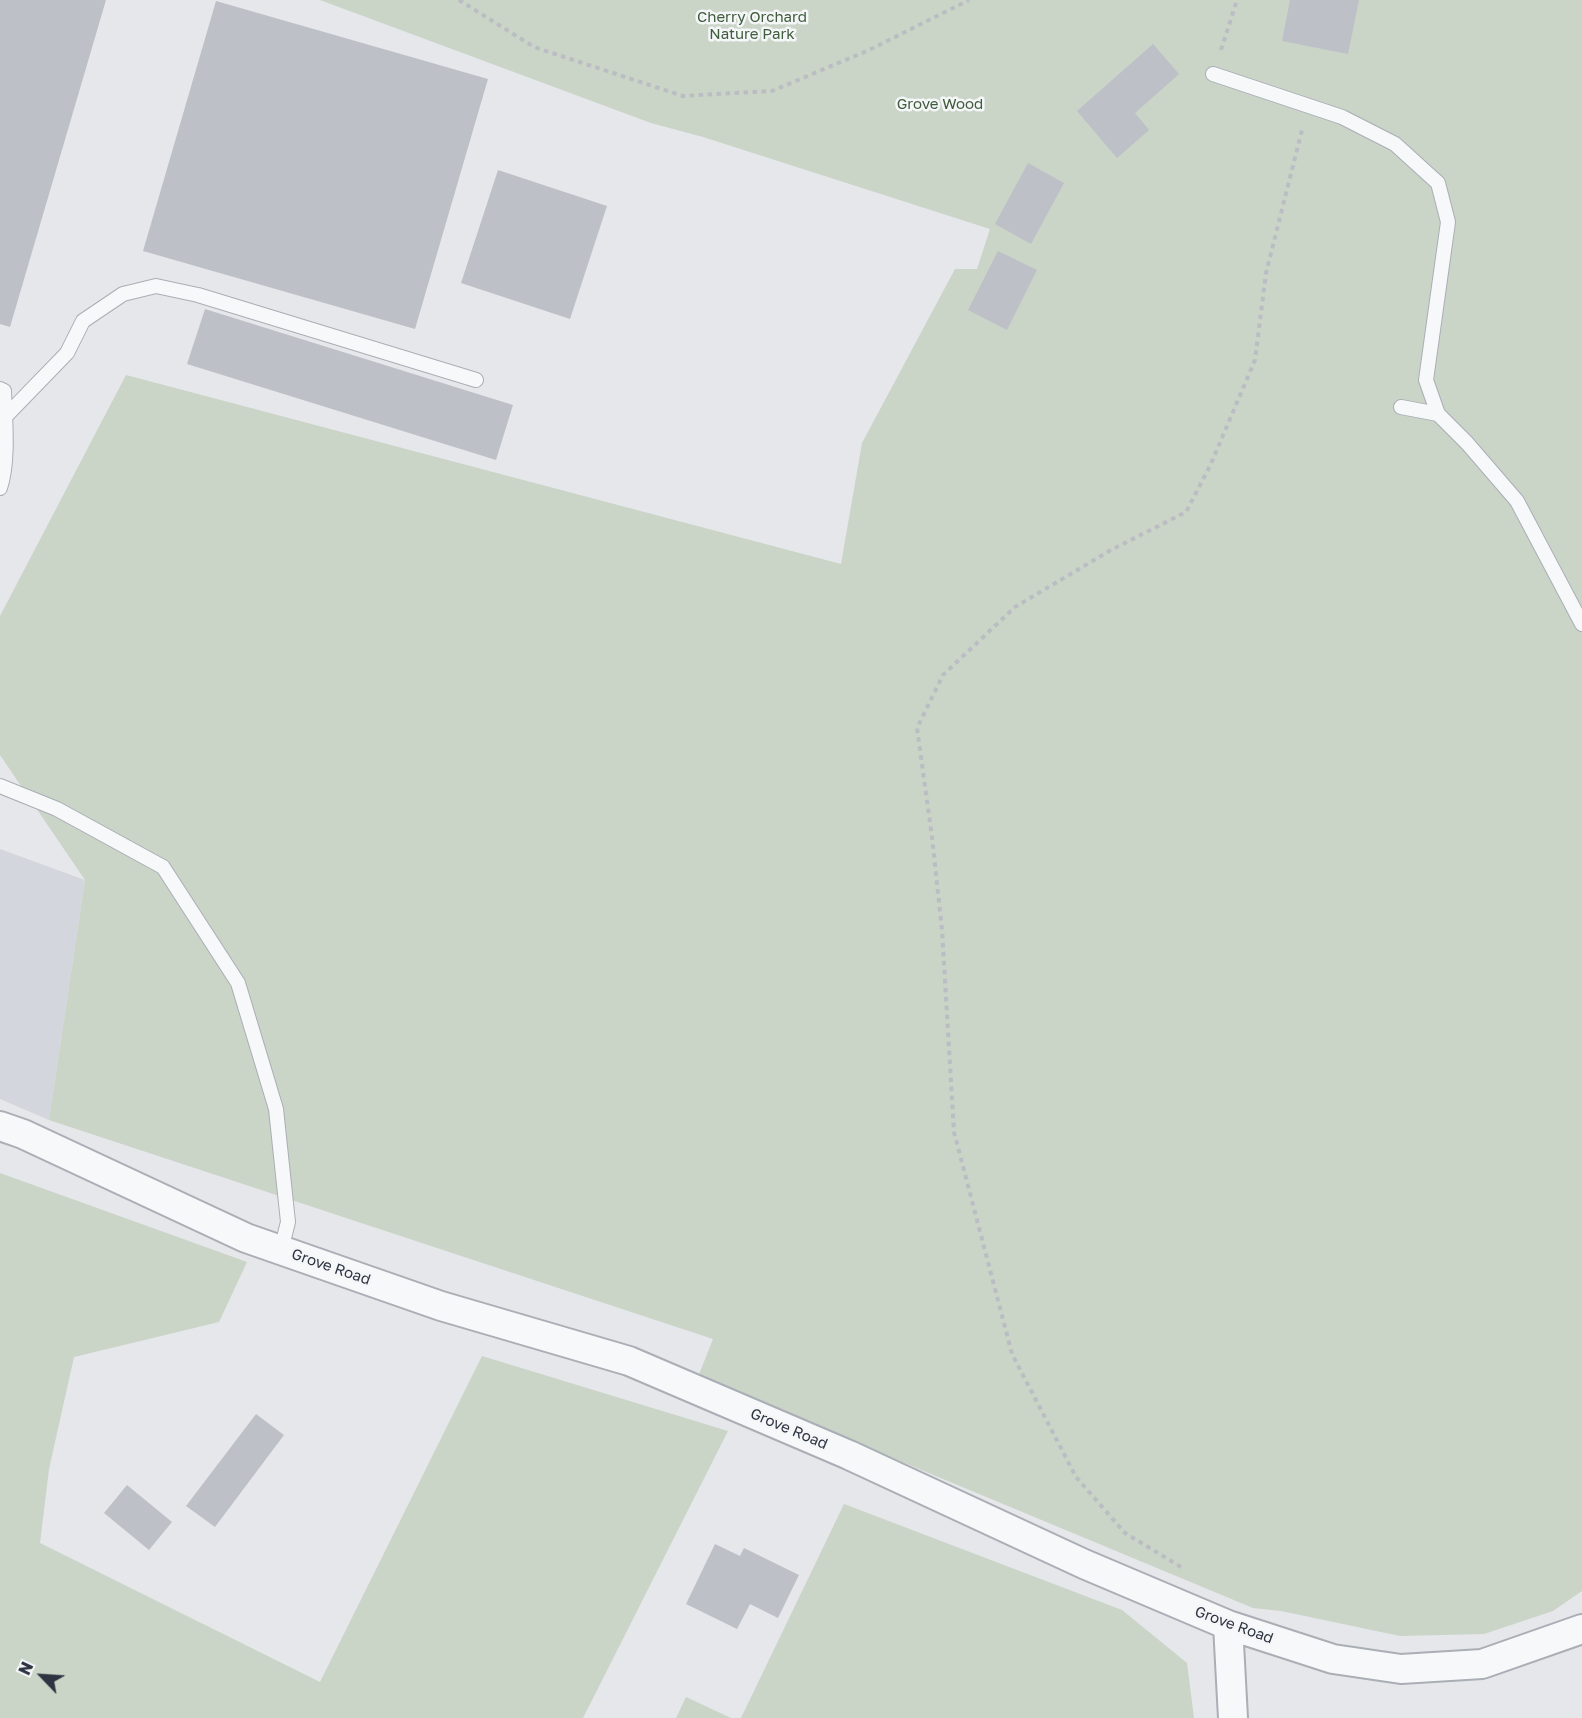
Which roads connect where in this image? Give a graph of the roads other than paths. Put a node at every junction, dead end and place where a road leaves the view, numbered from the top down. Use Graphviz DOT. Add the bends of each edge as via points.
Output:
graph roads {
  1 [pos="1213,74"];
  2 [pos="476,380"];
  3 [pos="0,389"];
  4 [pos="1401,407"];
  5 [pos="1438,414"];
  6 [pos="4,417"];
  7 [pos="0,488"];
  8 [pos="1582,624"];
  9 [pos="0,786"];
  10 [pos="0,1126"];
  11 [pos="281,1250"];
  12 [pos="1228,1624"];
  13 [pos="1582,1629"];
  14 [pos="1233,1718"];
  1 -- 5 [label="lane" via="1342,117 1395,144 1438,183 1448,222 1426,380"];
  2 -- 6 [label="lane" via="198,295 156,286 123,294 83,321 67,353"];
  3 -- 6 [label="lane" via="4,391"];
  4 -- 5 [label="lane"];
  5 -- 8 [label="lane" via="1517,501"];
  6 -- 7 [label="lane" via="4,475"];
  9 -- 11 [label="lane" via="57,809 163,867 238,983 276,1109 288,1222"];
  10 -- 11 [label="street, Grove Road" via="246,1238"];
  11 -- 12 [label="street, Grove Road" via="441,1306 628,1361"];
  12 -- 13 [label="street, Grove Road" via="1333,1659 1401,1669 1482,1664"];
  12 -- 14 [label="street"];
}
